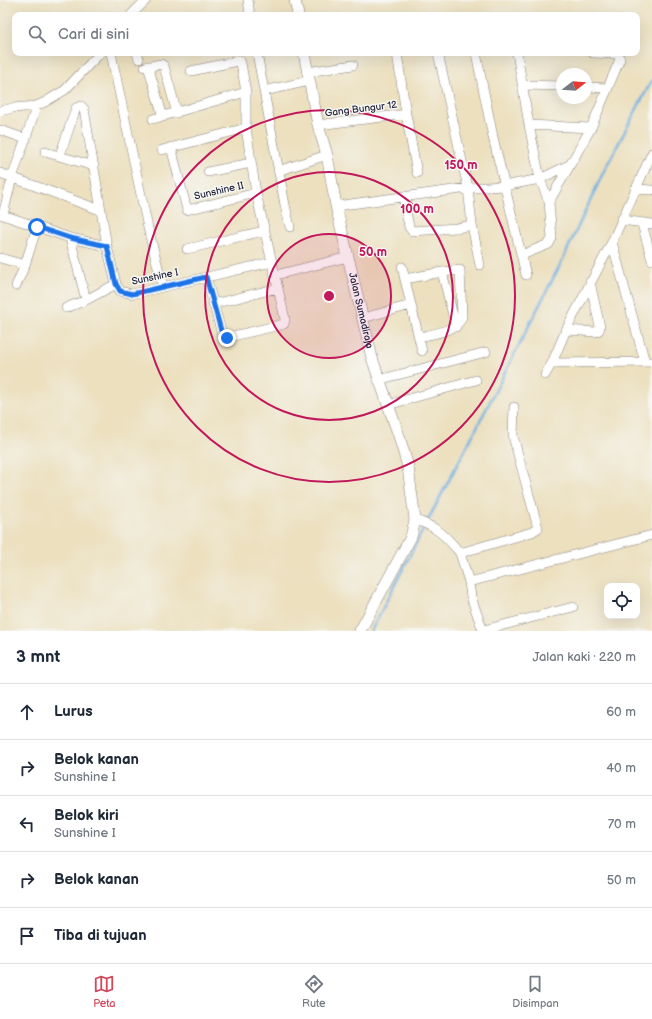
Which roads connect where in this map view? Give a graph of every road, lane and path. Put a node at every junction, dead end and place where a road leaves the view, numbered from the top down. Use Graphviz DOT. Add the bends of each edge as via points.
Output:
graph roads {
  1 [pos="146,0"];
  2 [pos="248,0"];
  3 [pos="295,0"];
  4 [pos="134,12"];
  5 [pos="250,12"];
  6 [pos="297,12"];
  7 [pos="97,56"];
  8 [pos="112,56"];
  9 [pos="258,56"];
  10 [pos="305,56"];
  11 [pos="397,56"];
  12 [pos="439,56"];
  13 [pos="477,56"];
  14 [pos="518,56"];
  15 [pos="619,56"];
  16 [pos="142,61"];
  17 [pos="353,65"];
  18 [pos="191,71"];
  19 [pos="308,76"];
  20 [pos="523,85"];
  21 [pos="556,86"];
  22 [pos="592,87"];
  23 [pos="608,88"];
  24 [pos="264,91"];
  25 [pos="246,92"];
  26 [pos="35,110"];
  27 [pos="0,111"];
  28 [pos="177,113"];
  29 [pos="406,114"];
  30 [pos="163,117"];
  31 [pos="153,119"];
  32 [pos="318,125"];
  33 [pos="529,125"];
  34 [pos="246,128"];
  35 [pos="590,128"];
  36 [pos="0,130"];
  37 [pos="26,140"];
  38 [pos="171,148"];
  39 [pos="162,150"];
  40 [pos="45,152"];
  41 [pos="652,153"];
  42 [pos="60,155"];
  43 [pos="327,155"];
  44 [pos="251,163"];
  45 [pos="569,165"];
  46 [pos="94,166"];
  47 [pos="208,172"];
  48 [pos="278,172"];
  49 [pos="0,173"];
  50 [pos="417,173"];
  51 [pos="12,178"];
  52 [pos="540,179"];
  53 [pos="504,186"];
  54 [pos="468,188"];
  55 [pos="635,189"];
  56 [pos="652,190"];
  57 [pos="256,193"];
  58 [pos="403,196"];
  59 [pos="548,202"];
  60 [pos="336,206"];
  61 [pos="100,210"];
  62 [pos="1,215"];
  63 [pos="621,220"];
  64 [pos="647,224"];
  65 [pos="472,225"];
  66 [pos="37,227"];
  67 [pos="290,227"];
  68 [pos="264,231"];
  69 [pos="70,238"];
  70 [pos="612,242"];
  71 [pos="107,246"];
  72 [pos="186,250"];
  73 [pos="522,255"];
  74 [pos="348,257"];
  75 [pos="0,258"];
  76 [pos="652,260"];
  77 [pos="272,262"];
  78 [pos="25,265"];
  79 [pos="480,265"];
  80 [pos="402,267"];
  81 [pos="442,272"];
  82 [pos="276,275"];
  83 [pos="526,275"];
  84 [pos="206,277"];
  85 [pos="405,279"];
  86 [pos="590,282"];
  87 [pos="116,284"];
  88 [pos="16,286"];
  89 [pos="163,287"];
  90 [pos="278,288"];
  91 [pos="86,300"];
  92 [pos="213,304"];
  93 [pos="411,305"];
  94 [pos="66,308"];
  95 [pos="363,318"];
  96 [pos="456,327"];
  97 [pos="566,330"];
  98 [pos="419,337"];
  99 [pos="422,351"];
  100 [pos="486,352"];
  101 [pos="649,362"];
  102 [pos="552,363"];
  103 [pos="545,375"];
  104 [pos="378,380"];
  105 [pos="476,380"];
  106 [pos="388,405"];
  107 [pos="514,407"];
  108 [pos="418,521"];
  109 [pos="652,535"];
  110 [pos="460,553"];
  111 [pos="469,582"];
  112 [pos="573,607"];
  113 [pos="360,631"];
  1 -- 4 [label="street"];
  2 -- 5 [label="street"];
  3 -- 6 [label="street"];
  7 -- 27 [label="street" via="65,90 46,102 36,106"];
  8 -- 89 [label="street"];
  9 -- 24 [label="street"];
  10 -- 19 [label="street, Jalan Sumadiraja"];
  11 -- 29 [label="street"];
  12 -- 54 [label="street"];
  13 -- 53 [label="street"];
  14 -- 20 [label="street"];
  15 -- 23 [label="street"];
  16 -- 28 [label="street" via="164,66"];
  16 -- 30 [label="street"];
  17 -- 19 [label="street"];
  18 -- 25 [label="street" via="240,61"];
  19 -- 24 [label="street"];
  19 -- 32 [label="street, Jalan Sumadiraja"];
  20 -- 21 [label="street"];
  20 -- 33 [label="street"];
  22 -- 23 [label="street"];
  23 -- 35 [label="street"];
  24 -- 48 [label="street"];
  25 -- 28 [label="street"];
  25 -- 34 [label="street"];
  26 -- 37 [label="street"];
  28 -- 30 [label="street"];
  29 -- 32 [label="street, Gang Bungur 12"];
  29 -- 50 [label="street"];
  30 -- 31 [label="street"];
  32 -- 43 [label="street, Jalan Sumadiraja"];
  33 -- 35 [label="street"];
  33 -- 52 [label="street"];
  34 -- 38 [label="street"];
  34 -- 44 [label="street"];
  35 -- 45 [label="street"];
  36 -- 37 [label="street"];
  37 -- 51 [label="street"];
  38 -- 39 [label="street"];
  38 -- 57 [label="street, Sunshine II" via="187,210"];
  40 -- 42 [label="street"];
  41 -- 55 [label="street"];
  42 -- 46 [label="street"];
  42 -- 46 [label="street" via="76,108 81,106 84,109"];
  43 -- 48 [label="street"];
  43 -- 60 [label="street, Jalan Sumadiraja"];
  44 -- 47 [label="street"];
  44 -- 57 [label="street"];
  45 -- 52 [label="street"];
  45 -- 59 [label="street"];
  46 -- 61 [label="street"];
  48 -- 67 [label="street"];
  49 -- 51 [label="street"];
  51 -- 61 [label="street"];
  51 -- 62 [label="street"];
  52 -- 53 [label="street"];
  52 -- 59 [label="street"];
  53 -- 54 [label="street"];
  53 -- 73 [label="street"];
  54 -- 58 [label="street"];
  54 -- 65 [label="street"];
  55 -- 56 [label="street"];
  55 -- 63 [label="street"];
  57 -- 68 [label="street"];
  58 -- 60 [label="street"];
  58 -- 65 [label="street" via="409,228 412,231"];
  59 -- 73 [label="street" via="551,241"];
  60 -- 74 [label="street, Jalan Sumadiraja"];
  61 -- 71 [label="street"];
  62 -- 66 [label="street"];
  63 -- 64 [label="street"];
  63 -- 70 [label="street"];
  64 -- 76 [label="street"];
  65 -- 79 [label="street"];
  66 -- 69 [label="street"];
  66 -- 78 [label="street"];
  68 -- 72 [label="street"];
  68 -- 77 [label="street"];
  69 -- 71 [label="street"];
  69 -- 91 [label="street"];
  70 -- 86 [label="street"];
  70 -- 101 [label="street"];
  71 -- 87 [label="street"];
  73 -- 83 [label="street"];
  74 -- 82 [label="street"];
  74 -- 95 [label="street, Jalan Sumadiraja"];
  75 -- 78 [label="street"];
  77 -- 82 [label="street"];
  77 -- 84 [label="street, Sunshine I"];
  78 -- 88 [label="street"];
  80 -- 85 [label="street"];
  81 -- 85 [label="street"];
  81 -- 96 [label="street"];
  81 -- 96 [label="street" via="460,270 462,317"];
  82 -- 90 [label="street"];
  84 -- 89 [label="street, Sunshine I"];
  84 -- 92 [label="street"];
  85 -- 93 [label="street"];
  86 -- 97 [label="street"];
  86 -- 97 [label="street" via="599,330"];
  87 -- 89 [label="street, Sunshine I" via="120,291 127,294"];
  87 -- 91 [label="street"];
  90 -- 92 [label="street"];
  90 -- 92 [label="street" via="285,319 282,325 225,338"];
  91 -- 94 [label="street"];
  93 -- 95 [label="street"];
  93 -- 98 [label="street"];
  95 -- 104 [label="street, Jalan Sumadiraja"];
  96 -- 98 [label="street"];
  97 -- 102 [label="street"];
  98 -- 99 [label="street"];
  100 -- 104 [label="street"];
  101 -- 102 [label="street"];
  102 -- 103 [label="street"];
  104 -- 106 [label="street, Jalan Sumadiraja"];
  105 -- 106 [label="street"];
  106 -- 108 [label="street, Jalan Sumadiraja" via="408,467"];
  107 -- 110 [label="street" via="513,436 538,528"];
  108 -- 110 [label="street" via="432,526"];
  108 -- 113 [label="street"];
  109 -- 111 [label="street"];
  110 -- 111 [label="street"];
  111 -- 112 [label="street" via="471,597 484,630"];
}
